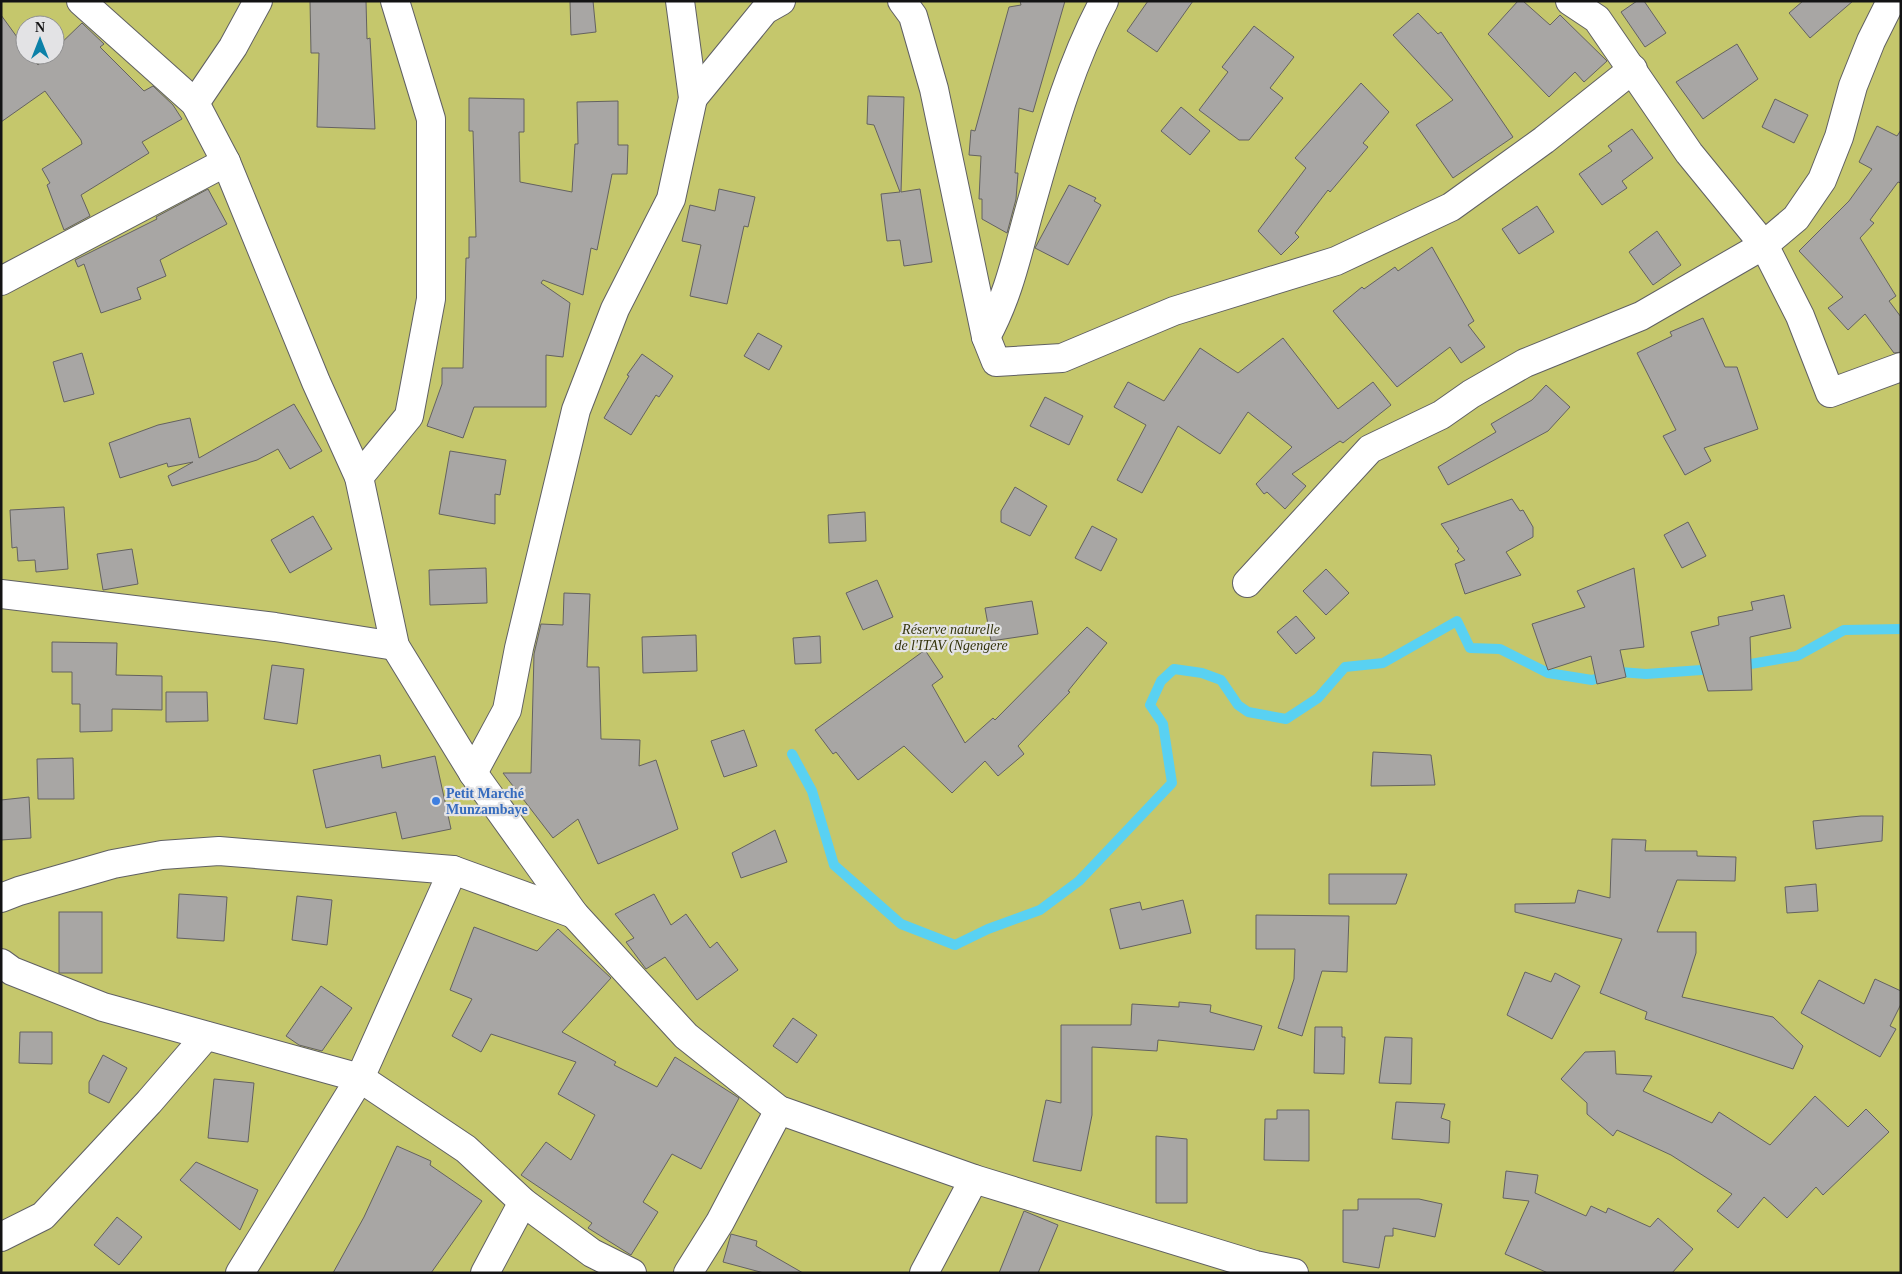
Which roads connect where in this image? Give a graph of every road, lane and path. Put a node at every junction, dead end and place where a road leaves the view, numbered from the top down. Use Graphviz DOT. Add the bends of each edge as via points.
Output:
graph roads {
  1 [pos="81,1"];
  2 [pos="258,1"];
  3 [pos="396,1"];
  4 [pos="680,1"];
  5 [pos="781,1"];
  6 [pos="902,1"];
  7 [pos="1104,1"];
  8 [pos="1570,1"];
  9 [pos="1891,1"];
  10 [pos="1633,68"];
  11 [pos="693,98"];
  12 [pos="195,103"];
  13 [pos="226,162"];
  14 [pos="1764,245"];
  15 [pos="1,281"];
  16 [pos="986,337"];
  17 [pos="1901,366"];
  18 [pos="359,477"];
  19 [pos="1247,583"];
  20 [pos="1,594"];
  21 [pos="395,646"];
  22 [pos="473,773"];
  23 [pos="453,870"];
  24 [pos="1,898"];
  25 [pos="574,914"];
  26 [pos="1,963"];
  27 [pos="206,1036"];
  28 [pos="360,1078"];
  29 [pos="779,1110"];
  30 [pos="974,1179"];
  31 [pos="523,1202"];
  32 [pos="1,1237"];
  33 [pos="240,1273"];
  34 [pos="485,1273"];
  35 [pos="632,1273"];
  36 [pos="688,1273"];
  37 [pos="924,1273"];
  38 [pos="1294,1273"];
  1 -- 12 [label="street"];
  2 -- 12 [label="street" via="233,47"];
  3 -- 18 [label="street" via="431,119 431,299 409,416"];
  4 -- 11 [label="street"];
  5 -- 11 [label="street" via="766,10"];
  6 -- 16 [label="street" via="913,16 934,89"];
  7 -- 16 [label="street" via="1069,79 1009,287"];
  8 -- 10 [label="street" via="1597,18"];
  9 -- 14 [label="street" via="1853,86 1839,137 1822,180 1796,218"];
  10 -- 14 [label="street" via="1689,153"];
  10 -- 16 [label="street" via="1544,140 1451,207 1336,261 1174,311 1062,358 996,362"];
  11 -- 22 [label="street" via="671,200 615,309 576,410 507,710"];
  12 -- 13 [label="street"];
  13 -- 15 [label="street"];
  13 -- 18 [label="street" via="316,382"];
  14 -- 17 [label="street" via="1800,316 1830,393"];
  14 -- 19 [label="street" via="1641,316 1525,363 1441,414 1370,449"];
  18 -- 21 [label="street"];
  20 -- 21 [label="street" via="275,627"];
  21 -- 22 [label="street"];
  22 -- 25 [label="street"];
  23 -- 24 [label="street" via="220,852 162,855 113,864"];
  23 -- 25 [label="street"];
  23 -- 28 [label="street"];
  25 -- 29 [label="street" via="686,1036"];
  26 -- 27 [label="street" via="12,971 103,1007"];
  27 -- 28 [label="street"];
  27 -- 32 [label="street" via="43,1216"];
  28 -- 31 [label="street" via="466,1149"];
  28 -- 33 [label="street"];
  29 -- 30 [label="street"];
  29 -- 36 [label="street" via="720,1222"];
  30 -- 37 [label="street"];
  30 -- 38 [label="street" via="1255,1265"];
  31 -- 34 [label="street"];
  31 -- 35 [label="street" via="592,1253"];
}
